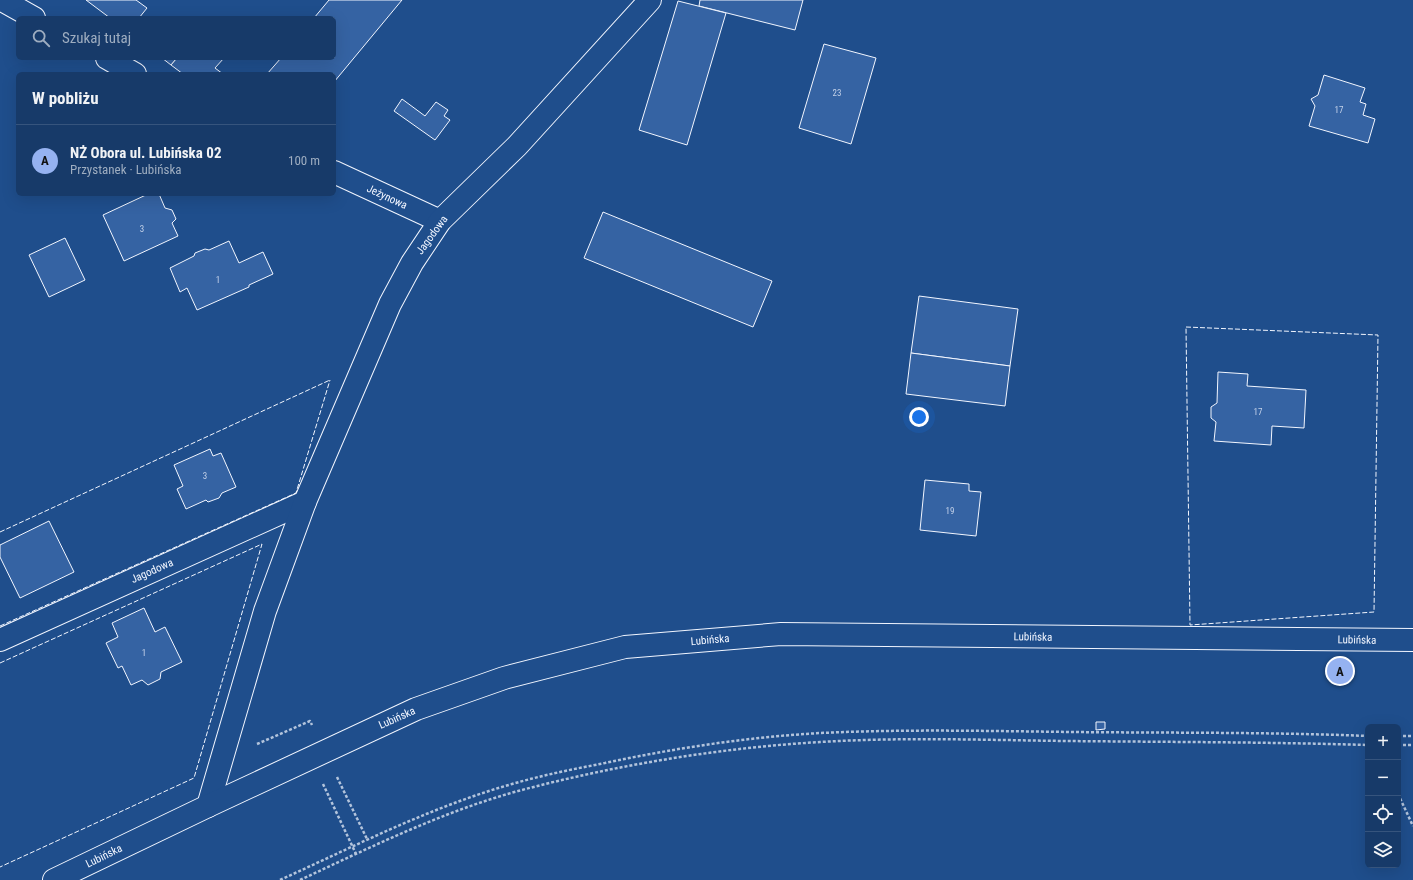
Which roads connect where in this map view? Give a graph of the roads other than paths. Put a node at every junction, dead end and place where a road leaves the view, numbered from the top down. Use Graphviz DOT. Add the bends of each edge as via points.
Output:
graph roads {
  1 [pos="2,0"];
  2 [pos="650,0"];
  3 [pos="30,16"];
  4 [pos="110,60"];
  5 [pos="131,72"];
  6 [pos="336,173"];
  7 [pos="440,221"];
  8 [pos="305,502"];
  9 [pos="0,640"];
  10 [pos="1413,640"];
  11 [pos="208,806"];
  12 [pos="54,880"];
  1 -- 3 [label="street"];
  2 -- 7 [label="street, Jagodowa" via="517,146"];
  4 -- 5 [label="street"];
  6 -- 7 [label="street, Jeżynowa"];
  7 -- 8 [label="street, Jagodowa" via="412,263 390,304"];
  8 -- 9 [label="street, Jagodowa"];
  8 -- 11 [label="street, Jagodowa" via="265,611"];
  10 -- 11 [label="street, Lubińska" via="781,634 625,647 504,678 416,709"];
  11 -- 12 [label="street, Lubińska"];
}
